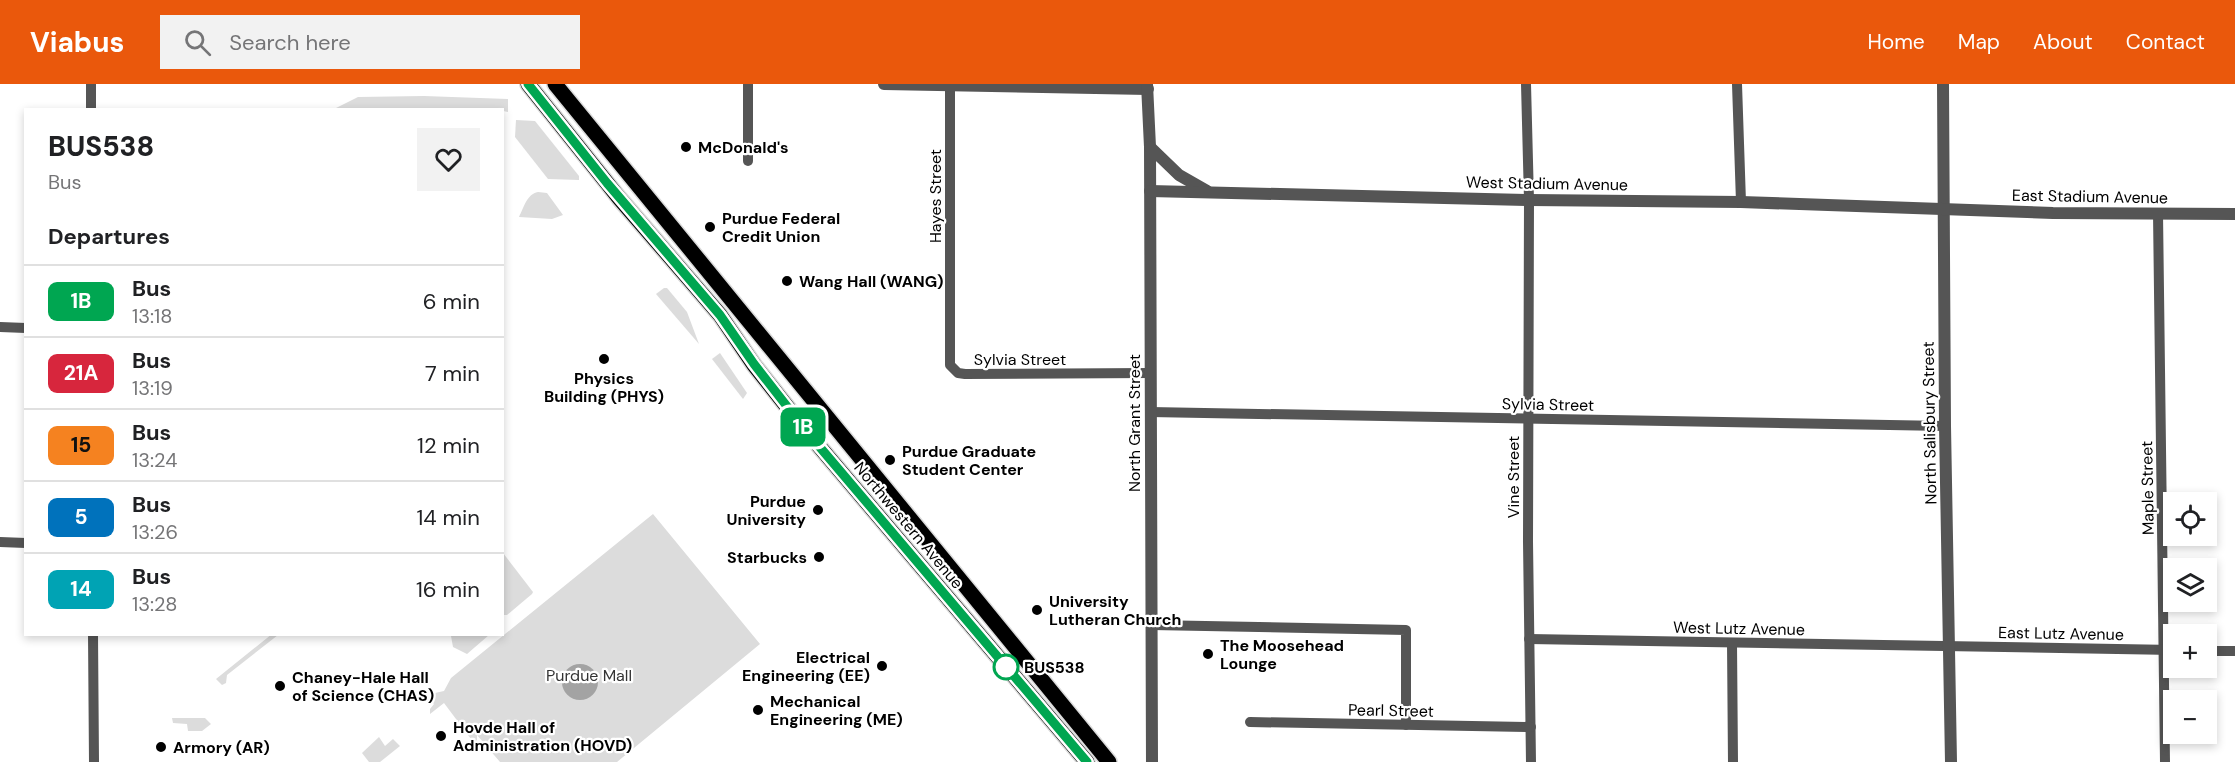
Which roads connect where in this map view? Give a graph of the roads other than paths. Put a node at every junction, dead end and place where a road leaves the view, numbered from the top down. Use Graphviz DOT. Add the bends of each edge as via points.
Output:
graph roads {
  1 [pos="91,84"];
  2 [pos="528,84"];
  3 [pos="555,84"];
  4 [pos="748,84"];
  5 [pos="884,84"];
  6 [pos="1526,84"];
  7 [pos="1737,84"];
  8 [pos="1943,84"];
  9 [pos="950,85"];
  10 [pos="1147,87"];
  11 [pos="91,108"];
  12 [pos="1150,147"];
  13 [pos="748,161"];
  14 [pos="1150,191"];
  15 [pos="1211,192"];
  16 [pos="1529,200"];
  17 [pos="1741,202"];
  18 [pos="1944,210"];
  19 [pos="2158,213"];
  20 [pos="2235,214"];
  21 [pos="950,309"];
  22 [pos="0,327"];
  23 [pos="24,328"];
  24 [pos="1150,373"];
  25 [pos="1150,412"];
  26 [pos="1528,419"];
  27 [pos="1945,426"];
  28 [pos="0,542"];
  29 [pos="24,543"];
  30 [pos="2168,624"];
  31 [pos="1152,625"];
  32 [pos="93,636"];
  33 [pos="1529,639"];
  34 [pos="1732,643"];
  35 [pos="1949,646"];
  36 [pos="2163,650"];
  37 [pos="2217,651"];
  38 [pos="2235,651"];
  39 [pos="2168,678"];
  40 [pos="1250,722"];
  41 [pos="1406,725"];
  42 [pos="1531,727"];
  43 [pos="94,762"];
  44 [pos="1087,762"];
  45 [pos="1109,762"];
  46 [pos="1152,762"];
  47 [pos="1531,762"];
  48 [pos="1733,762"];
  49 [pos="1951,762"];
  50 [pos="2165,762"];
  1 -- 11 [label="street"];
  2 -- 44 [label="main road, Northwestern Avenue" via="720,315 807,432"];
  3 -- 45 [label="main road, Northwestern Avenue"];
  4 -- 13 [label="street"];
  5 -- 9 [label="street"];
  6 -- 16 [label="street, Vine Street"];
  7 -- 17 [label="street"];
  8 -- 18 [label="street, North Salisbury Street"];
  9 -- 10 [label="street"];
  9 -- 21 [label="street, Hayes Street"];
  10 -- 12 [label="street, North Grant Street"];
  12 -- 14 [label="street, North Grant Street"];
  12 -- 15 [label="street" via="1179,175"];
  14 -- 15 [label="street, West Stadium Avenue"];
  14 -- 24 [label="street, North Grant Street"];
  15 -- 16 [label="street, West Stadium Avenue"];
  16 -- 17 [label="street, West Stadium Avenue"];
  16 -- 26 [label="street, Vine Street"];
  17 -- 18 [label="street, West Stadium Avenue"];
  18 -- 19 [label="street, East Stadium Avenue"];
  18 -- 27 [label="street, North Salisbury Street"];
  19 -- 20 [label="street, East Stadium Avenue"];
  19 -- 30 [label="street, Maple Street"];
  21 -- 24 [label="street, Sylvia Street" via="949,361 958,373"];
  22 -- 23 [label="street"];
  24 -- 25 [label="street, North Grant Street"];
  25 -- 26 [label="street, Sylvia Street"];
  25 -- 31 [label="street, North Grant Street"];
  26 -- 27 [label="street, Sylvia Street"];
  26 -- 33 [label="street, Vine Street"];
  27 -- 35 [label="street, North Salisbury Street"];
  28 -- 29 [label="street"];
  31 -- 41 [label="street" via="1406,630"];
  31 -- 46 [label="street, North Grant Street"];
  32 -- 43 [label="street"];
  33 -- 34 [label="street, West Lutz Avenue"];
  33 -- 42 [label="street, Vine Street"];
  34 -- 35 [label="street, West Lutz Avenue"];
  34 -- 48 [label="street"];
  35 -- 36 [label="street, East Lutz Avenue"];
  35 -- 49 [label="street, North Salisbury Street"];
  37 -- 38 [label="street"];
  39 -- 50 [label="street, Maple Street"];
  40 -- 41 [label="street, Pearl Street"];
  41 -- 42 [label="street, Pearl Street"];
  42 -- 47 [label="street, Vine Street"];
}
